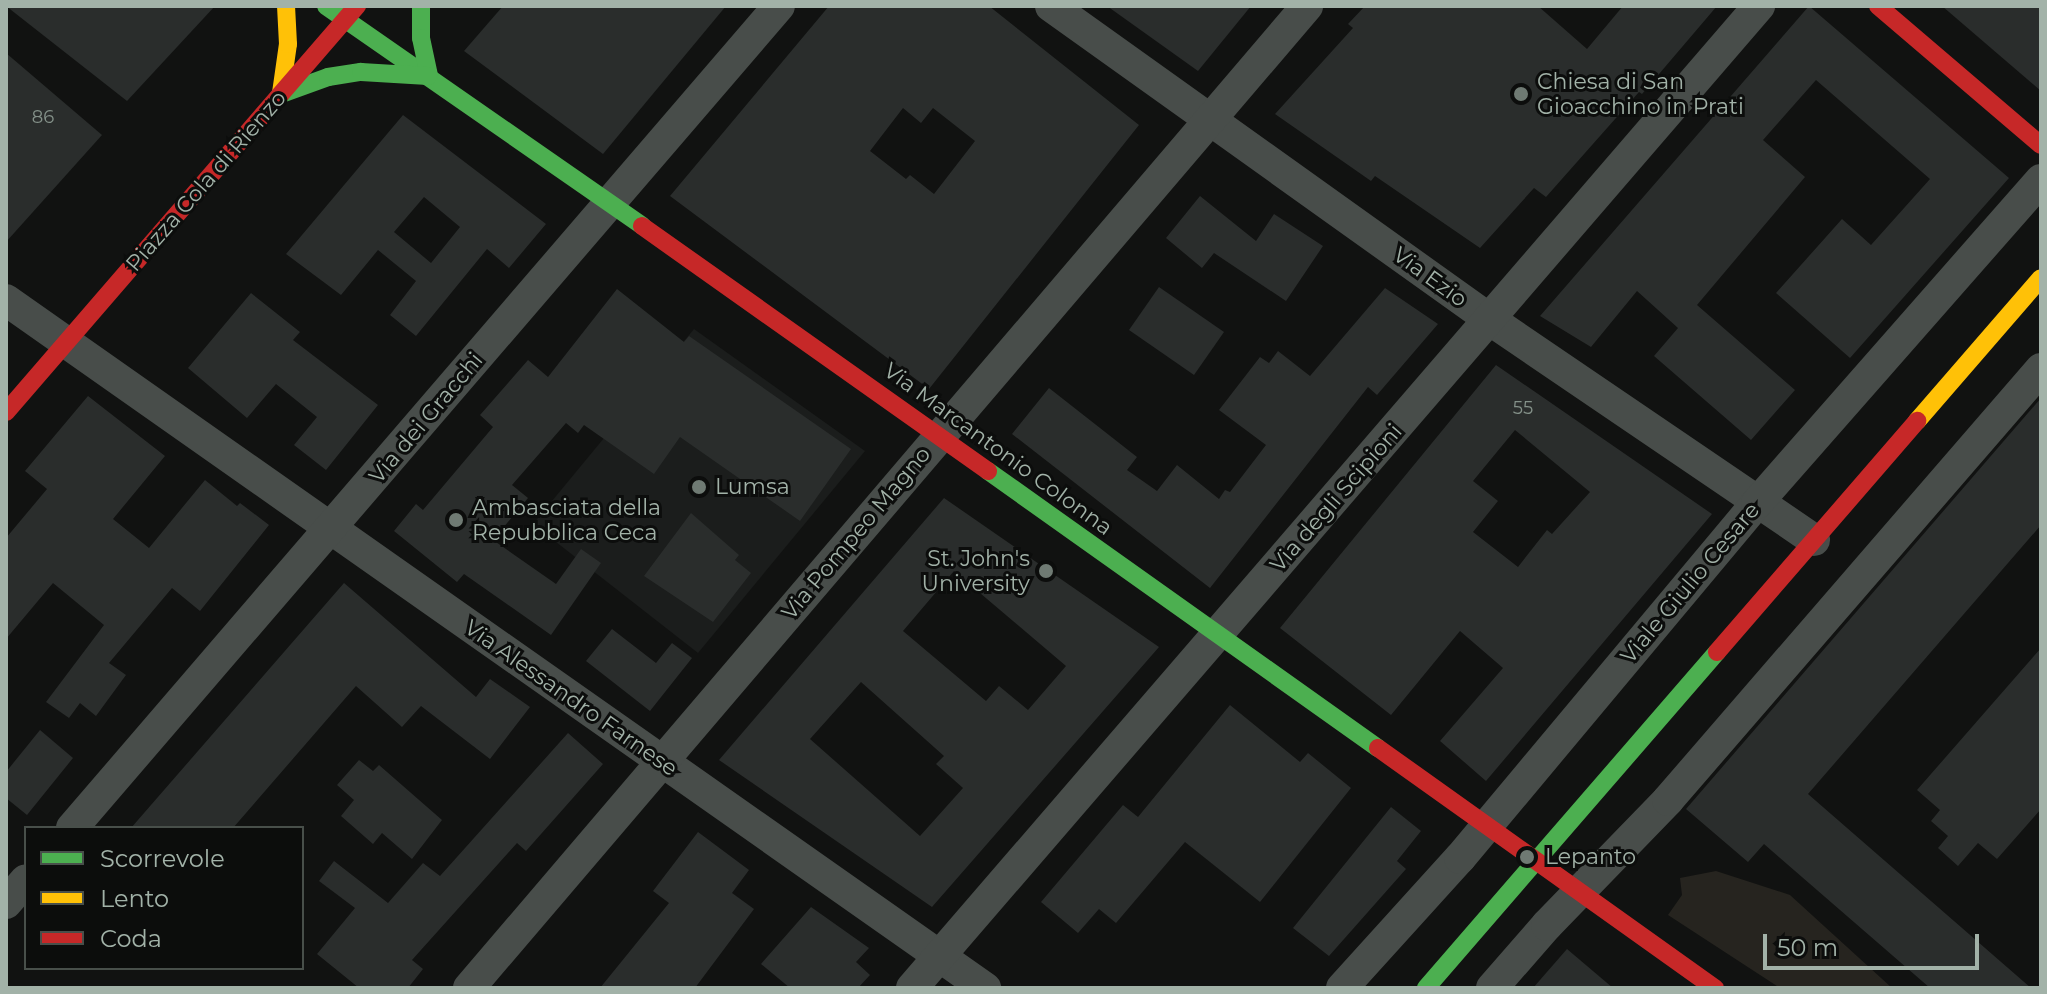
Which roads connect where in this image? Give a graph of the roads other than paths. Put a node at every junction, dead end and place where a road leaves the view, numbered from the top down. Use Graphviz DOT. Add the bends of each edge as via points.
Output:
graph roads {
  1 [pos="286,6"];
  2 [pos="326,6"];
  3 [pos="421,6"];
  4 [pos="779,6"];
  5 [pos="1051,6"];
  6 [pos="1307,6"];
  7 [pos="1759,6"];
  8 [pos="1878,6"];
  9 [pos="352,13"];
  10 [pos="429,76"];
  11 [pos="281,93"];
  12 [pos="1211,118"];
  13 [pos="2041,145"];
  14 [pos="2041,180"];
  15 [pos="609,203"];
  16 [pos="2041,278"];
  17 [pos="6,300"];
  18 [pos="1489,319"];
  19 [pos="57,354"];
  20 [pos="2041,369"];
  21 [pos="6,412"];
  22 [pos="939,436"];
  23 [pos="1757,503"];
  24 [pos="333,529"];
  25 [pos="1814,540"];
  26 [pos="1217,635"];
  27 [pos="661,762"];
  28 [pos="74,826"];
  29 [pos="1488,826"];
  30 [pos="1538,862"];
  31 [pos="24,882"];
  32 [pos="1580,893"];
  33 [pos="6,903"];
  34 [pos="940,955"];
  35 [pos="469,988"];
  36 [pos="912,988"];
  37 [pos="985,988"];
  38 [pos="1342,988"];
  39 [pos="1426,988"];
  40 [pos="1492,988"];
  41 [pos="1715,988"];
  1 -- 11 [label="street" via="288,44"];
  2 -- 9 [label="street"];
  3 -- 10 [label="street"];
  4 -- 15 [label="street, Via dei Gracchi"];
  5 -- 12 [label="street, Via Ezio"];
  6 -- 12 [label="street, Via Pompeo Magno"];
  7 -- 18 [label="street, Via degli Scipioni"];
  8 -- 13 [label="street"];
  9 -- 10 [label="street"];
  9 -- 11 [label="street, Piazza Cola di Rienzo"];
  10 -- 11 [label="street" via="344,74"];
  10 -- 15 [label="street, Via Marcantonio Colonna"];
  11 -- 19 [label="street, Piazza Cola di Rienzo"];
  12 -- 18 [label="street, Via Ezio"];
  12 -- 22 [label="street, Via Pompeo Magno"];
  14 -- 23 [label="street, Viale Giulio Cesare"];
  15 -- 22 [label="street, Via Marcantonio Colonna"];
  15 -- 24 [label="street, Via dei Gracchi"];
  16 -- 25 [label="street"];
  17 -- 19 [label="street"];
  18 -- 23 [label="street, Via Ezio"];
  18 -- 26 [label="street, Via degli Scipioni"];
  19 -- 21 [label="street, Piazza Cola di Rienzo"];
  19 -- 24 [label="street, Via Alessandro Farnese" via="160,405"];
  20 -- 32 [label="street" via="1668,800"];
  22 -- 26 [label="street, Via Marcantonio Colonna"];
  22 -- 27 [label="street, Via Pompeo Magno"];
  23 -- 25 [label="street, Via Ezio"];
  23 -- 29 [label="street, Viale Giulio Cesare"];
  24 -- 27 [label="street, Via Alessandro Farnese"];
  24 -- 28 [label="street, Via dei Gracchi"];
  25 -- 30 [label="street"];
  26 -- 29 [label="street, Via Marcantonio Colonna"];
  26 -- 34 [label="street, Via degli Scipioni"];
  27 -- 34 [label="street, Via Alessandro Farnese"];
  27 -- 35 [label="street, Via Pompeo Magno"];
  29 -- 30 [label="street, Via Marcantonio Colonna"];
  29 -- 38 [label="street, Viale Giulio Cesare"];
  30 -- 32 [label="street, Via Marcantonio Colonna"];
  30 -- 39 [label="street"];
  31 -- 33 [label="street"];
  32 -- 40 [label="street"];
  32 -- 41 [label="street, Via Marcantonio Colonna"];
  34 -- 36 [label="street, Via degli Scipioni"];
  34 -- 37 [label="street, Via Alessandro Farnese"];
}
